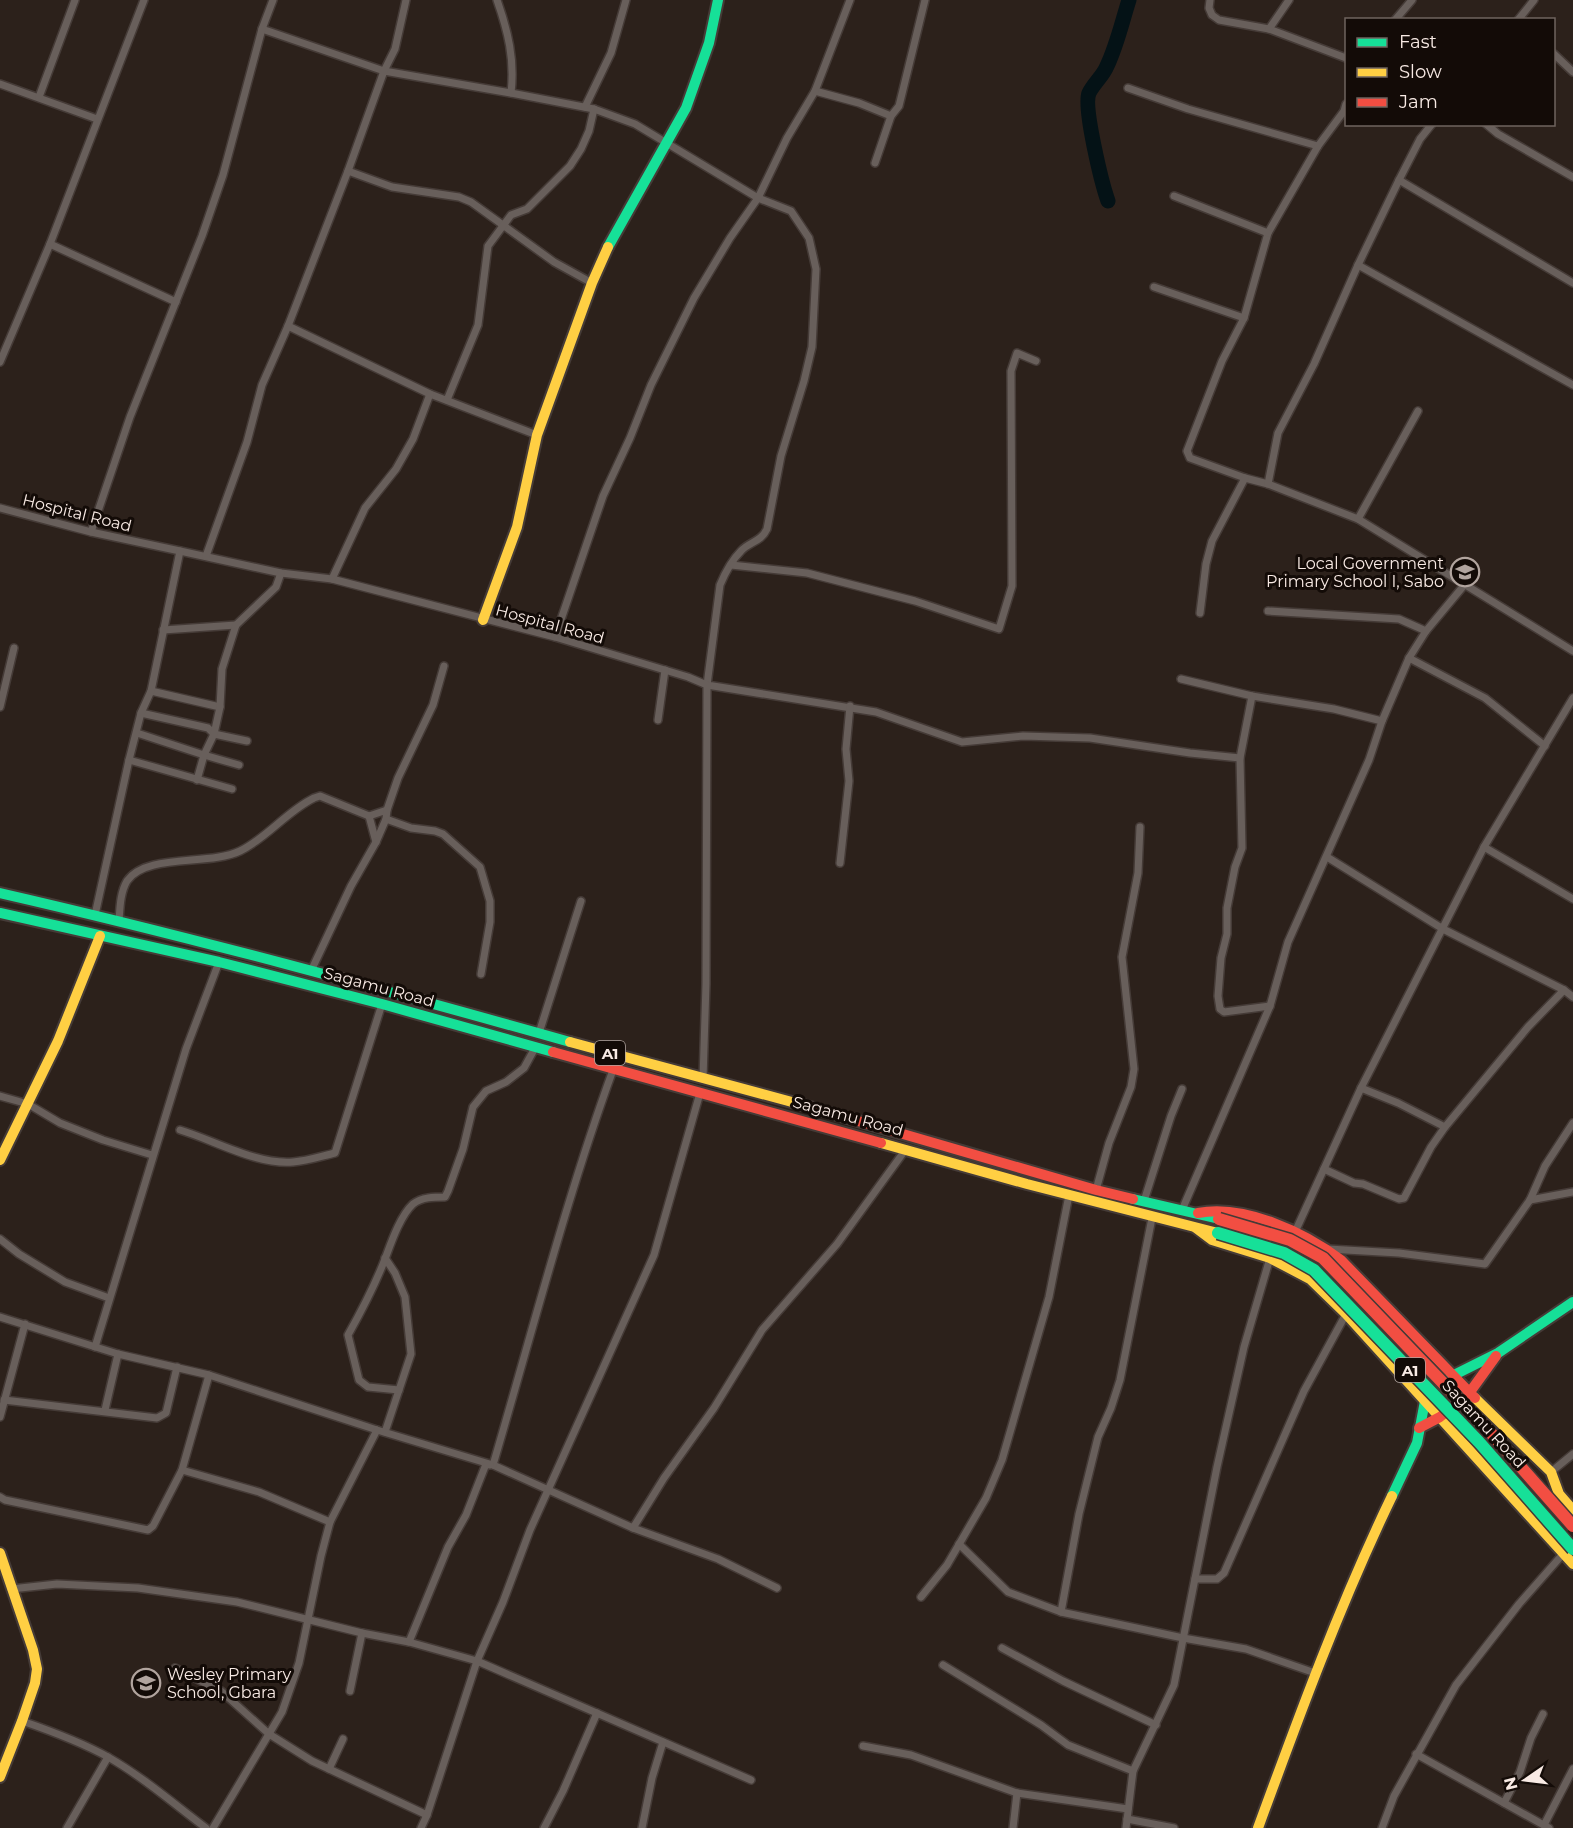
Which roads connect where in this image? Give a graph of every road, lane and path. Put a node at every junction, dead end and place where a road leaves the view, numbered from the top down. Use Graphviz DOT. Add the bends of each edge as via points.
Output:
graph roads {
  1 [pos="75,0"];
  2 [pos="144,0"];
  3 [pos="273,0"];
  4 [pos="406,0"];
  5 [pos="497,0"];
  6 [pos="626,0"];
  7 [pos="718,0"];
  8 [pos="850,0"];
  9 [pos="925,0"];
  10 [pos="1210,0"];
  11 [pos="1289,0"];
  12 [pos="1412,0"];
  13 [pos="1534,0"];
  14 [pos="1397,18"];
  15 [pos="1520,18"];
  16 [pos="262,29"];
  17 [pos="1269,29"];
  18 [pos="1555,55"];
  19 [pos="1345,57"];
  20 [pos="384,71"];
  21 [pos="1573,72"];
  22 [pos="0,84"];
  23 [pos="1128,88"];
  24 [pos="815,91"];
  25 [pos="511,93"];
  26 [pos="39,97"];
  27 [pos="585,107"];
  28 [pos="594,109"];
  29 [pos="1345,109"];
  30 [pos="891,116"];
  31 [pos="98,119"];
  32 [pos="1430,126"];
  33 [pos="1488,126"];
  34 [pos="665,143"];
  35 [pos="1318,146"];
  36 [pos="874,164"];
  37 [pos="348,171"];
  38 [pos="1573,177"];
  39 [pos="1399,180"];
  40 [pos="1174,196"];
  41 [pos="758,198"];
  42 [pos="502,226"];
  43 [pos="1268,233"];
  44 [pos="50,244"];
  45 [pos="1358,265"];
  46 [pos="591,283"];
  47 [pos="1573,283"];
  48 [pos="1154,287"];
  49 [pos="176,302"];
  50 [pos="1244,318"];
  51 [pos="288,326"];
  52 [pos="1036,361"];
  53 [pos="0,362"];
  54 [pos="1573,385"];
  55 [pos="430,394"];
  56 [pos="447,400"];
  57 [pos="1418,411"];
  58 [pos="537,435"];
  59 [pos="1245,478"];
  60 [pos="1268,484"];
  61 [pos="0,508"];
  62 [pos="1358,519"];
  63 [pos="91,532"];
  64 [pos="180,551"];
  65 [pos="206,556"];
  66 [pos="731,565"];
  67 [pos="281,573"];
  68 [pos="332,579"];
  69 [pos="1466,583"];
  70 [pos="1268,611"];
  71 [pos="1200,613"];
  72 [pos="483,620"];
  73 [pos="236,625"];
  74 [pos="163,630"];
  75 [pos="1426,631"];
  76 [pos="555,638"];
  77 [pos="14,648"];
  78 [pos="1573,651"];
  79 [pos="1409,658"];
  80 [pos="444,666"];
  81 [pos="665,670"];
  82 [pos="1181,679"];
  83 [pos="707,685"];
  84 [pos="151,691"];
  85 [pos="1252,696"];
  86 [pos="1573,698"];
  87 [pos="850,706"];
  88 [pos="0,707"];
  89 [pos="220,707"];
  90 [pos="1565,712"];
  91 [pos="141,713"];
  92 [pos="1573,718"];
  93 [pos="658,720"];
  94 [pos="1382,721"];
  95 [pos="137,733"];
  96 [pos="214,734"];
  97 [pos="247,741"];
  98 [pos="1545,746"];
  99 [pos="204,755"];
  100 [pos="1240,758"];
  101 [pos="129,760"];
  102 [pos="239,765"];
  103 [pos="197,780"];
  104 [pos="232,789"];
  105 [pos="387,810"];
  106 [pos="369,816"];
  107 [pos="386,819"];
  108 [pos="1140,827"];
  109 [pos="376,842"];
  110 [pos="1484,848"];
  111 [pos="1327,857"];
  112 [pos="840,863"];
  113 [pos="0,893"];
  114 [pos="1573,899"];
  115 [pos="581,902"];
  116 [pos="0,913"];
  117 [pos="95,915"];
  118 [pos="119,921"];
  119 [pos="1443,929"];
  120 [pos="163,932"];
  121 [pos="100,936"];
  122 [pos="160,949"];
  123 [pos="219,962"];
  124 [pos="311,971"];
  125 [pos="481,974"];
  126 [pos="1564,990"];
  127 [pos="1573,997"];
  128 [pos="382,1004"];
  129 [pos="1270,1006"];
  130 [pos="539,1033"];
  131 [pos="535,1048"];
  132 [pos="613,1070"];
  133 [pos="703,1078"];
  134 [pos="1361,1088"];
  135 [pos="1182,1089"];
  136 [pos="700,1093"];
  137 [pos="0,1096"];
  138 [pos="28,1104"];
  139 [pos="1573,1123"];
  140 [pos="1445,1126"];
  141 [pos="180,1130"];
  142 [pos="906,1149"];
  143 [pos="152,1155"];
  144 [pos="0,1160"];
  145 [pos="1324,1169"];
  146 [pos="1096,1190"];
  147 [pos="1573,1192"];
  148 [pos="1069,1195"];
  149 [pos="1530,1200"];
  150 [pos="1144,1201"];
  151 [pos="1182,1210"];
  152 [pos="1197,1214"];
  153 [pos="1152,1218"];
  154 [pos="1196,1228"];
  155 [pos="1295,1232"];
  156 [pos="0,1239"];
  157 [pos="1328,1249"];
  158 [pos="386,1258"];
  159 [pos="1270,1258"];
  160 [pos="109,1298"];
  161 [pos="1573,1302"];
  162 [pos="1346,1314"];
  163 [pos="0,1317"];
  164 [pos="25,1324"];
  165 [pos="95,1347"];
  166 [pos="1498,1353"];
  167 [pos="118,1354"];
  168 [pos="177,1367"];
  169 [pos="209,1375"];
  170 [pos="1454,1375"];
  171 [pos="399,1390"];
  172 [pos="1470,1392"];
  173 [pos="4,1400"];
  174 [pos="1425,1401"];
  175 [pos="105,1410"];
  176 [pos="0,1417"];
  177 [pos="1440,1417"];
  178 [pos="1419,1428"];
  179 [pos="377,1430"];
  180 [pos="386,1432"];
  181 [pos="1573,1454"];
  182 [pos="490,1464"];
  183 [pos="182,1470"];
  184 [pos="1551,1472"];
  185 [pos="549,1491"];
  186 [pos="0,1497"];
  187 [pos="1573,1510"];
  188 [pos="330,1522"];
  189 [pos="1573,1526"];
  190 [pos="633,1528"];
  191 [pos="959,1544"];
  192 [pos="1568,1551"];
  193 [pos="0,1553"];
  194 [pos="1573,1564"];
  195 [pos="1195,1579"];
  196 [pos="6,1582"];
  197 [pos="777,1588"];
  198 [pos="921,1597"];
  199 [pos="1061,1611"];
  200 [pos="308,1618"];
  201 [pos="362,1632"];
  202 [pos="1183,1638"];
  203 [pos="409,1642"];
  204 [pos="1002,1648"];
  205 [pos="477,1661"];
  206 [pos="943,1665"];
  207 [pos="175,1668"];
  208 [pos="1315,1673"];
  209 [pos="350,1690"];
  210 [pos="597,1713"];
  211 [pos="1543,1714"];
  212 [pos="22,1721"];
  213 [pos="1156,1725"];
  214 [pos="269,1734"];
  215 [pos="343,1739"];
  216 [pos="663,1742"];
  217 [pos="863,1746"];
  218 [pos="1416,1754"];
  219 [pos="108,1757"];
  220 [pos="1573,1768"];
  221 [pos="329,1769"];
  222 [pos="1133,1771"];
  223 [pos="0,1777"];
  224 [pos="751,1780"];
  225 [pos="1017,1793"];
  226 [pos="1504,1803"];
  227 [pos="1128,1809"];
  228 [pos="427,1815"];
  229 [pos="1127,1819"];
  230 [pos="1547,1826"];
  231 [pos="67,1828"];
  232 [pos="206,1828"];
  233 [pos="213,1828"];
  234 [pos="421,1828"];
  235 [pos="544,1828"];
  236 [pos="642,1828"];
  237 [pos="1013,1828"];
  238 [pos="1126,1828"];
  239 [pos="1174,1828"];
  240 [pos="1258,1828"];
  241 [pos="1382,1828"];
  1 -- 26 [label="street"];
  2 -- 31 [label="street"];
  3 -- 16 [label="street"];
  4 -- 20 [label="street" via="395,49"];
  5 -- 25 [label="street" via="508,32"];
  6 -- 27 [label="street" via="611,53"];
  7 -- 34 [label="main road" via="709,43 686,108"];
  8 -- 24 [label="street"];
  9 -- 30 [label="street" via="899,106"];
  10 -- 17 [label="street" via="1212,15 1219,20"];
  11 -- 17 [label="street"];
  12 -- 14 [label="street"];
  13 -- 15 [label="street"];
  16 -- 20 [label="street"];
  16 -- 49 [label="street" via="223,175"];
  17 -- 19 [label="street"];
  18 -- 21 [label="street"];
  20 -- 25 [label="street"];
  20 -- 37 [label="street"];
  22 -- 26 [label="street"];
  23 -- 35 [label="street"];
  24 -- 30 [label="street"];
  24 -- 41 [label="street"];
  25 -- 27 [label="street"];
  26 -- 31 [label="street"];
  27 -- 28 [label="street"];
  28 -- 34 [label="street" via="635,124"];
  28 -- 42 [label="street" via="589,131 570,166 527,209 511,215"];
  29 -- 35 [label="street"];
  30 -- 36 [label="street"];
  31 -- 44 [label="street"];
  32 -- 39 [label="street" via="1419,139"];
  33 -- 38 [label="street"];
  34 -- 41 [label="street"];
  34 -- 46 [label="main road"];
  35 -- 43 [label="street"];
  37 -- 42 [label="street" via="392,188 459,197"];
  37 -- 51 [label="street"];
  39 -- 45 [label="street"];
  39 -- 47 [label="street"];
  40 -- 43 [label="street"];
  41 -- 66 [label="street" via="791,211 809,238 816,269 812,347 781,456 767,529 764,536 742,549"];
  41 -- 76 [label="street" via="694,298 651,385 603,496"];
  42 -- 46 [label="street"];
  42 -- 56 [label="street" via="488,246 478,325"];
  43 -- 50 [label="street"];
  44 -- 49 [label="street"];
  44 -- 53 [label="street"];
  45 -- 54 [label="street"];
  45 -- 60 [label="street" via="1278,433"];
  46 -- 58 [label="main road"];
  48 -- 50 [label="street"];
  49 -- 63 [label="street" via="130,417"];
  50 -- 59 [label="street" via="1221,361 1187,451 1190,458"];
  51 -- 55 [label="street"];
  51 -- 65 [label="street" via="262,385 247,442"];
  52 -- 66 [label="street" via="1017,353 1011,371 1012,586 999,629 915,601 807,573"];
  55 -- 56 [label="street"];
  55 -- 68 [label="street" via="413,439 396,469 365,508"];
  56 -- 58 [label="street"];
  57 -- 62 [label="street"];
  58 -- 72 [label="main road" via="517,527"];
  59 -- 60 [label="street"];
  59 -- 71 [label="street" via="1212,541"];
  60 -- 62 [label="street"];
  61 -- 63 [label="street, Hospital Road"];
  62 -- 69 [label="street"];
  63 -- 64 [label="street, Hospital Road"];
  64 -- 65 [label="street, Hospital Road"];
  64 -- 74 [label="street"];
  65 -- 67 [label="street, Hospital Road"];
  66 -- 83 [label="street" via="720,585"];
  67 -- 68 [label="street, Hospital Road"];
  67 -- 73 [label="street" via="276,587"];
  68 -- 72 [label="street, Hospital Road"];
  69 -- 75 [label="street"];
  69 -- 78 [label="street"];
  70 -- 75 [label="street" via="1398,619"];
  72 -- 76 [label="street, Hospital Road"];
  73 -- 74 [label="street"];
  73 -- 89 [label="street" via="222,669"];
  74 -- 84 [label="street"];
  75 -- 79 [label="street"];
  76 -- 81 [label="street, Hospital Road"];
  77 -- 88 [label="street"];
  79 -- 94 [label="street"];
  79 -- 98 [label="street" via="1485,698"];
  80 -- 105 [label="street" via="433,705"];
  81 -- 83 [label="street, Hospital Road"];
  81 -- 93 [label="street"];
  82 -- 85 [label="street"];
  83 -- 87 [label="street, Hospital Road"];
  83 -- 133 [label="street"];
  84 -- 89 [label="street"];
  84 -- 91 [label="street"];
  85 -- 94 [label="street"];
  85 -- 100 [label="street"];
  86 -- 90 [label="street"];
  87 -- 100 [label="street, Hospital Road" via="962,742 1023,736 1090,738"];
  87 -- 112 [label="street" via="846,749 849,781"];
  89 -- 96 [label="street"];
  90 -- 92 [label="street"];
  90 -- 98 [label="street"];
  91 -- 95 [label="street"];
  91 -- 96 [label="street" via="208,728"];
  94 -- 111 [label="street"];
  95 -- 99 [label="street"];
  95 -- 101 [label="street"];
  96 -- 97 [label="street"];
  96 -- 99 [label="street"];
  98 -- 110 [label="street"];
  99 -- 102 [label="street"];
  99 -- 103 [label="street"];
  100 -- 129 [label="street" via="1242,848 1227,908 1218,996 1224,1012"];
  101 -- 103 [label="street"];
  101 -- 117 [label="street"];
  103 -- 104 [label="street"];
  105 -- 106 [label="street"];
  105 -- 107 [label="street"];
  106 -- 109 [label="street"];
  106 -- 118 [label="street" via="320,796 241,851 221,859 164,863 140,869 122,893"];
  107 -- 109 [label="street"];
  107 -- 125 [label="street" via="443,834 480,867 490,901"];
  108 -- 146 [label="street" via="1138,873 1122,957 1134,1069"];
  109 -- 124 [label="street"];
  110 -- 114 [label="street"];
  110 -- 119 [label="street"];
  111 -- 119 [label="street"];
  111 -- 129 [label="street" via="1288,942"];
  113 -- 117 [label="main road, Sagamu Road / A1"];
  115 -- 130 [label="street"];
  116 -- 121 [label="main road, Sagamu Road / A1"];
  117 -- 118 [label="main road, Sagamu Road / A1"];
  118 -- 120 [label="main road, Sagamu Road / A1"];
  119 -- 126 [label="street"];
  119 -- 134 [label="street"];
  120 -- 122 [label="main road"];
  120 -- 124 [label="main road, Sagamu Road / A1"];
  121 -- 122 [label="main road, Sagamu Road / A1"];
  121 -- 138 [label="main road"];
  122 -- 123 [label="main road, Sagamu Road / A1"];
  123 -- 128 [label="main road, Sagamu Road / A1"];
  123 -- 143 [label="street"];
  124 -- 130 [label="main road, Sagamu Road / A1"];
  126 -- 127 [label="street"];
  126 -- 140 [label="street"];
  128 -- 131 [label="main road, Sagamu Road / A1"];
  128 -- 141 [label="street" via="335,1153 293,1162 273,1161"];
  129 -- 151 [label="street"];
  130 -- 133 [label="main road, Sagamu Road / A1"];
  131 -- 132 [label="main road, Sagamu Road / A1"];
  131 -- 158 [label="street" via="525,1068 486,1091 473,1107 445,1197 428,1197 413,1204 393,1234"];
  132 -- 136 [label="main road, Sagamu Road / A1"];
  132 -- 182 [label="street" via="590,1132"];
  133 -- 146 [label="main road, Sagamu Road / A1"];
  134 -- 140 [label="street"];
  134 -- 145 [label="street"];
  135 -- 150 [label="street"];
  136 -- 142 [label="main road, Sagamu Road / A1"];
  136 -- 185 [label="street" via="654,1255"];
  137 -- 138 [label="street"];
  138 -- 143 [label="street" via="60,1123"];
  138 -- 144 [label="main road"];
  139 -- 149 [label="street" via="1545,1166"];
  140 -- 145 [label="street" via="1404,1198"];
  142 -- 148 [label="main road, Sagamu Road / A1"];
  142 -- 190 [label="street" via="837,1244 762,1330"];
  143 -- 160 [label="street"];
  145 -- 155 [label="street"];
  146 -- 150 [label="main road, Sagamu Road / A1"];
  147 -- 149 [label="street"];
  148 -- 153 [label="main road, Sagamu Road / A1"];
  148 -- 191 [label="street" via="1049,1297 1002,1460 986,1498"];
  149 -- 157 [label="street" via="1485,1264"];
  150 -- 151 [label="main road, Sagamu Road / A1"];
  151 -- 152 [label="main road, Sagamu Road / A1"];
  152 -- 155 [label="main road" via="1215,1210 1252,1217"];
  152 -- 189 [label="main road, Sagamu Road / A1, bridge" via="1290,1240 1323,1258 1490,1432"];
  153 -- 154 [label="main road, Sagamu Road / A1"];
  153 -- 199 [label="street" via="1120,1380 1098,1437"];
  154 -- 159 [label="main road" via="1212,1240"];
  154 -- 192 [label="main road, Sagamu Road / A1, bridge" via="1284,1254 1314,1270 1479,1442"];
  155 -- 157 [label="main road"];
  156 -- 160 [label="street" via="65,1282"];
  157 -- 170 [label="main road"];
  158 -- 171 [label="street" via="405,1297 408,1319 411,1353"];
  158 -- 171 [label="street" via="348,1335 359,1380 368,1387"];
  159 -- 162 [label="main road" via="1310,1279"];
  159 -- 195 [label="street" via="1244,1347"];
  160 -- 165 [label="street"];
  161 -- 166 [label="main road"];
  162 -- 174 [label="main road"];
  162 -- 195 [label="street" via="1304,1391 1224,1573 1217,1579"];
  163 -- 164 [label="street"];
  164 -- 165 [label="street"];
  164 -- 173 [label="street"];
  165 -- 167 [label="street"];
  166 -- 170 [label="main road"];
  166 -- 172 [label="main road"];
  167 -- 168 [label="street"];
  167 -- 175 [label="street"];
  168 -- 169 [label="street"];
  168 -- 175 [label="street" via="162,1417"];
  169 -- 179 [label="street"];
  169 -- 183 [label="street"];
  170 -- 172 [label="main road"];
  170 -- 174 [label="main road"];
  171 -- 180 [label="street"];
  172 -- 177 [label="main road"];
  172 -- 184 [label="main road"];
  173 -- 175 [label="street"];
  173 -- 176 [label="street"];
  174 -- 177 [label="main road"];
  174 -- 178 [label="main road"];
  177 -- 178 [label="main road"];
  177 -- 192 [label="main road"];
  178 -- 208 [label="main road" via="1417,1443 1362,1556"];
  179 -- 180 [label="street"];
  179 -- 188 [label="street"];
  180 -- 182 [label="street"];
  181 -- 184 [label="street"];
  182 -- 185 [label="street"];
  182 -- 203 [label="street" via="448,1547"];
  183 -- 186 [label="street" via="148,1530"];
  183 -- 188 [label="street" via="259,1492"];
  184 -- 187 [label="main road" via="1559,1494"];
  185 -- 190 [label="street"];
  185 -- 205 [label="street"];
  188 -- 200 [label="street"];
  190 -- 197 [label="street" via="718,1559"];
  191 -- 198 [label="street"];
  191 -- 199 [label="street" via="1008,1592"];
  192 -- 194 [label="main road"];
  192 -- 218 [label="street" via="1519,1604 1456,1685"];
  193 -- 196 [label="main road"];
  195 -- 202 [label="street"];
  196 -- 200 [label="street" via="138,1588 237,1602"];
  196 -- 212 [label="main road" via="37,1669"];
  199 -- 202 [label="street"];
  200 -- 201 [label="street"];
  200 -- 214 [label="street" via="299,1662 282,1712"];
  201 -- 203 [label="street"];
  201 -- 209 [label="street"];
  202 -- 208 [label="street" via="1246,1649"];
  202 -- 213 [label="street" via="1174,1685"];
  203 -- 205 [label="street"];
  204 -- 213 [label="street"];
  205 -- 210 [label="street"];
  205 -- 228 [label="street"];
  206 -- 222 [label="street" via="1068,1745"];
  207 -- 214 [label="street" via="221,1690"];
  208 -- 240 [label="main road"];
  210 -- 216 [label="street"];
  210 -- 235 [label="street"];
  211 -- 226 [label="street"];
  212 -- 219 [label="street"];
  212 -- 223 [label="main road"];
  213 -- 222 [label="street"];
  214 -- 221 [label="street"];
  214 -- 233 [label="street"];
  215 -- 221 [label="street"];
  216 -- 224 [label="street"];
  216 -- 236 [label="street"];
  217 -- 225 [label="street" via="910,1755"];
  218 -- 226 [label="street"];
  218 -- 241 [label="street"];
  219 -- 231 [label="street"];
  219 -- 232 [label="street"];
  220 -- 230 [label="street"];
  221 -- 228 [label="street"];
  222 -- 227 [label="street"];
  225 -- 227 [label="street"];
  225 -- 237 [label="street"];
  226 -- 230 [label="street"];
  227 -- 229 [label="street"];
  228 -- 234 [label="street"];
  229 -- 238 [label="street"];
  229 -- 239 [label="street"];
}
